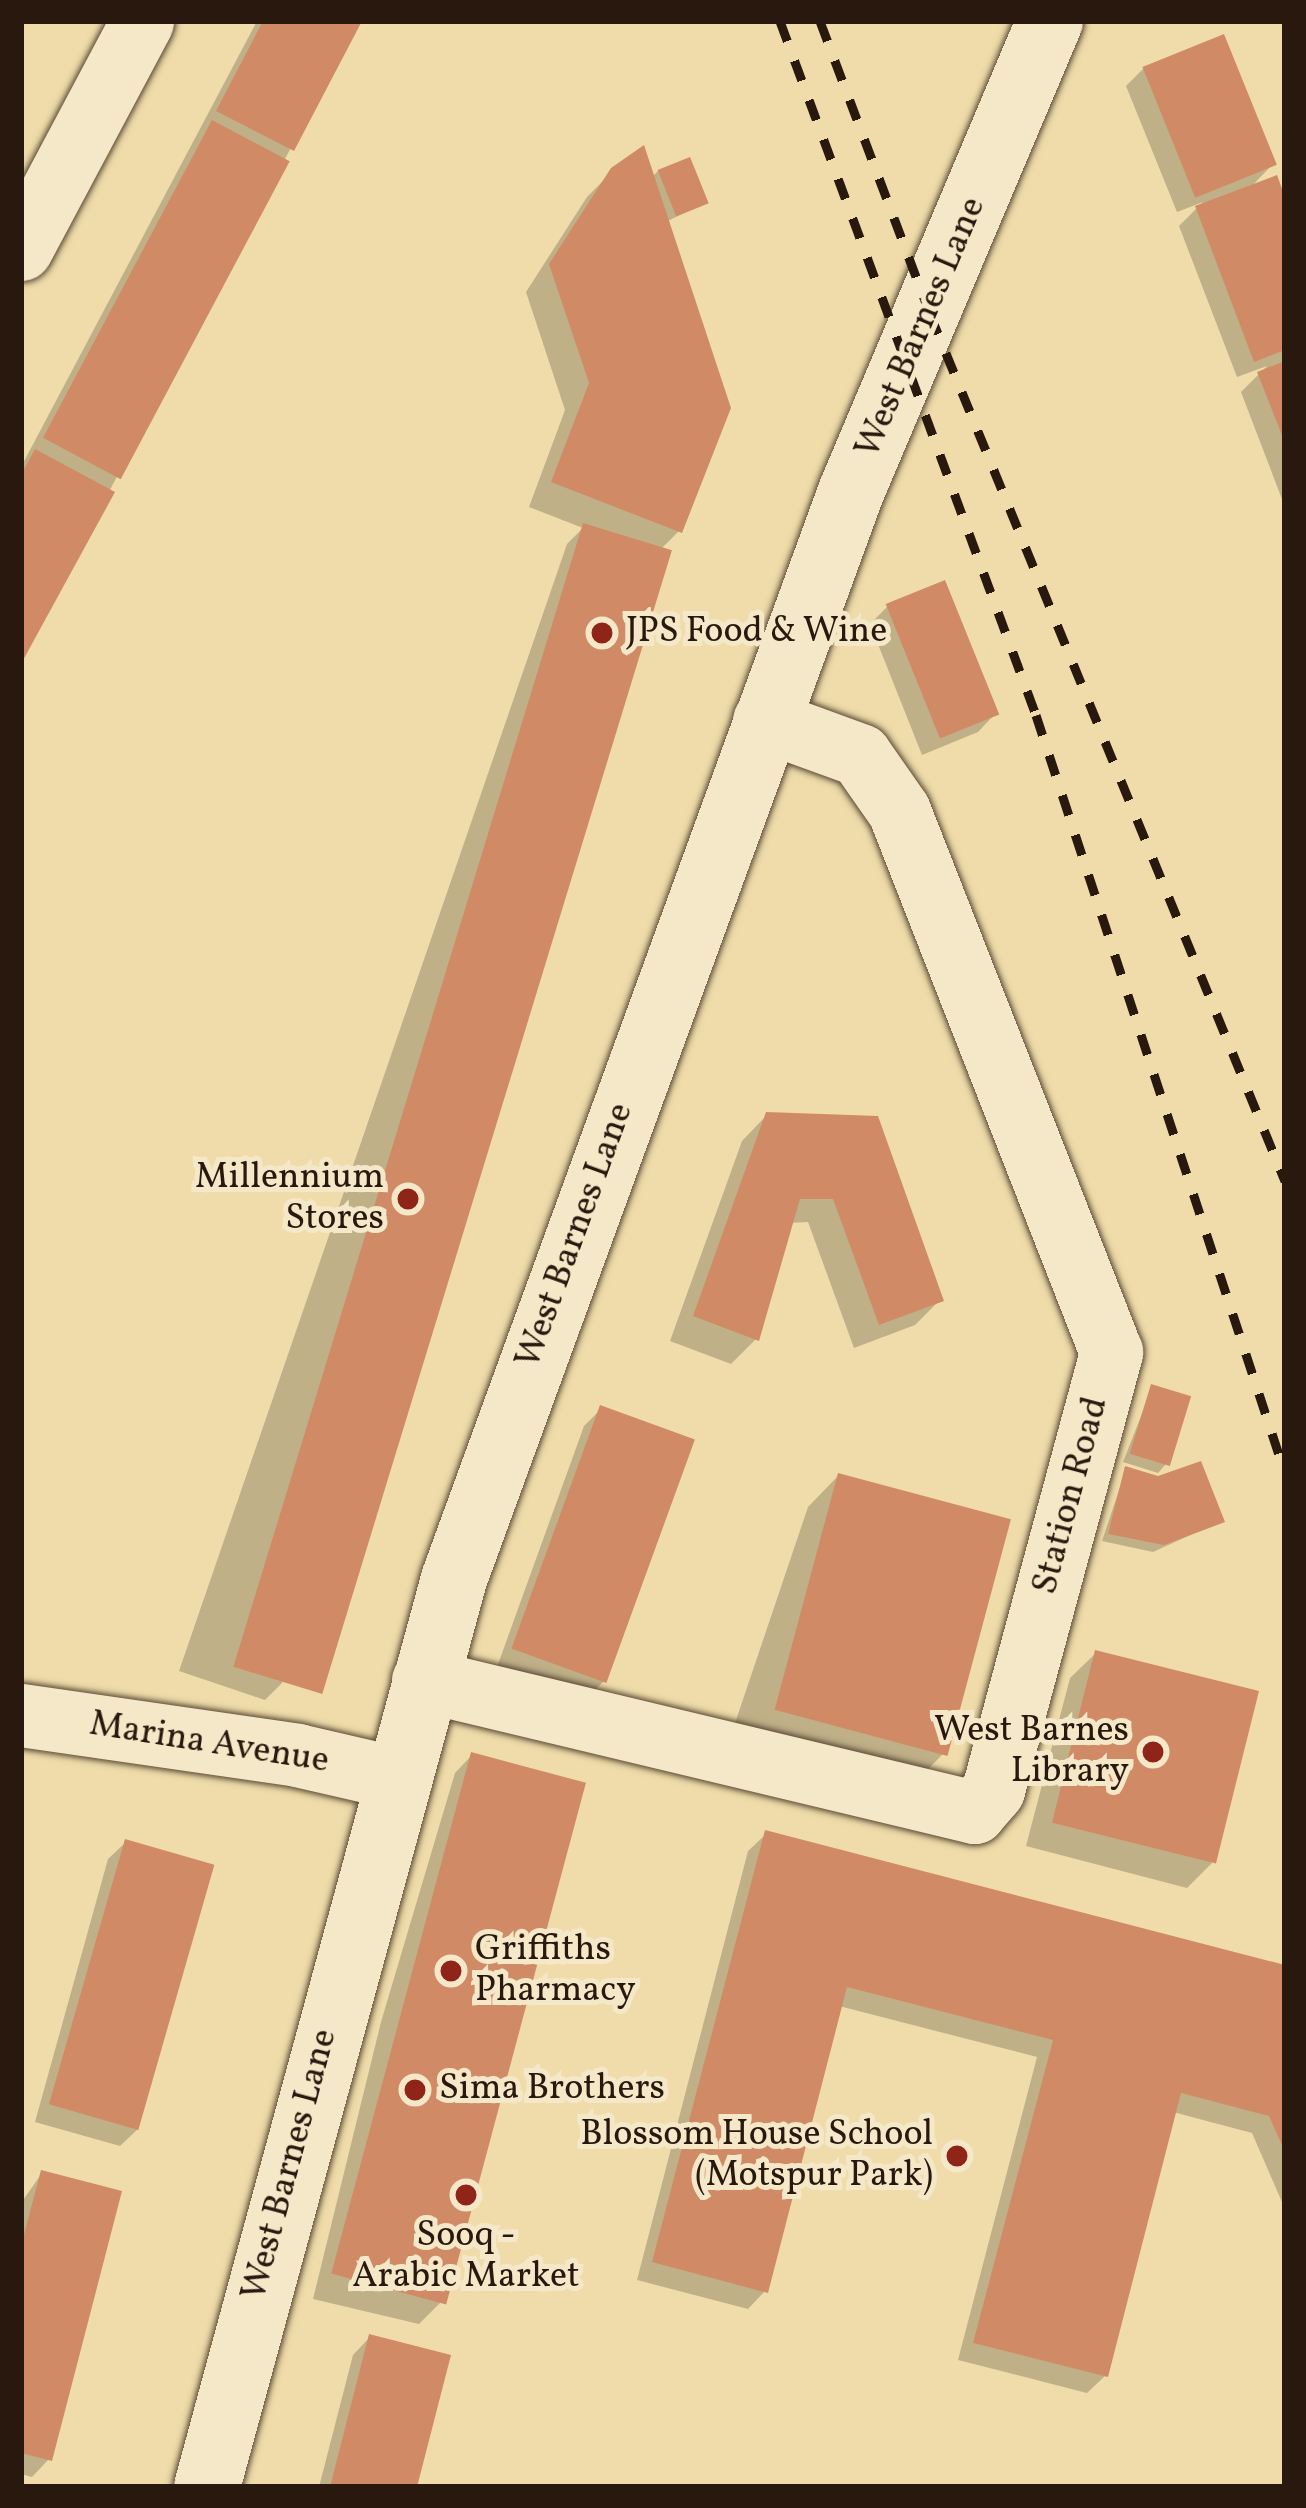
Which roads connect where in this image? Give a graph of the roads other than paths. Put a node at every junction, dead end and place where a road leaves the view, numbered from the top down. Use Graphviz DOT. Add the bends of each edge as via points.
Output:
graph roads {
  1 [pos="142,21"];
  2 [pos="1050,21"];
  3 [pos="21,250"];
  4 [pos="764,720"];
  5 [pos="423,1680"];
  6 [pos="21,1715"];
  7 [pos="397,1778"];
  8 [pos="207,2487"];
  1 -- 3 [label="street"];
  2 -- 4 [label="street, West Barnes Lane"];
  4 -- 5 [label="street, West Barnes Lane"];
  4 -- 5 [label="street, Station Road" via="860,755 899,811 1111,1352 993,1790 974,1812"];
  5 -- 7 [label="street, West Barnes Lane"];
  6 -- 7 [label="street, Marina Avenue" via="297,1755"];
  7 -- 8 [label="street, West Barnes Lane"];
}
